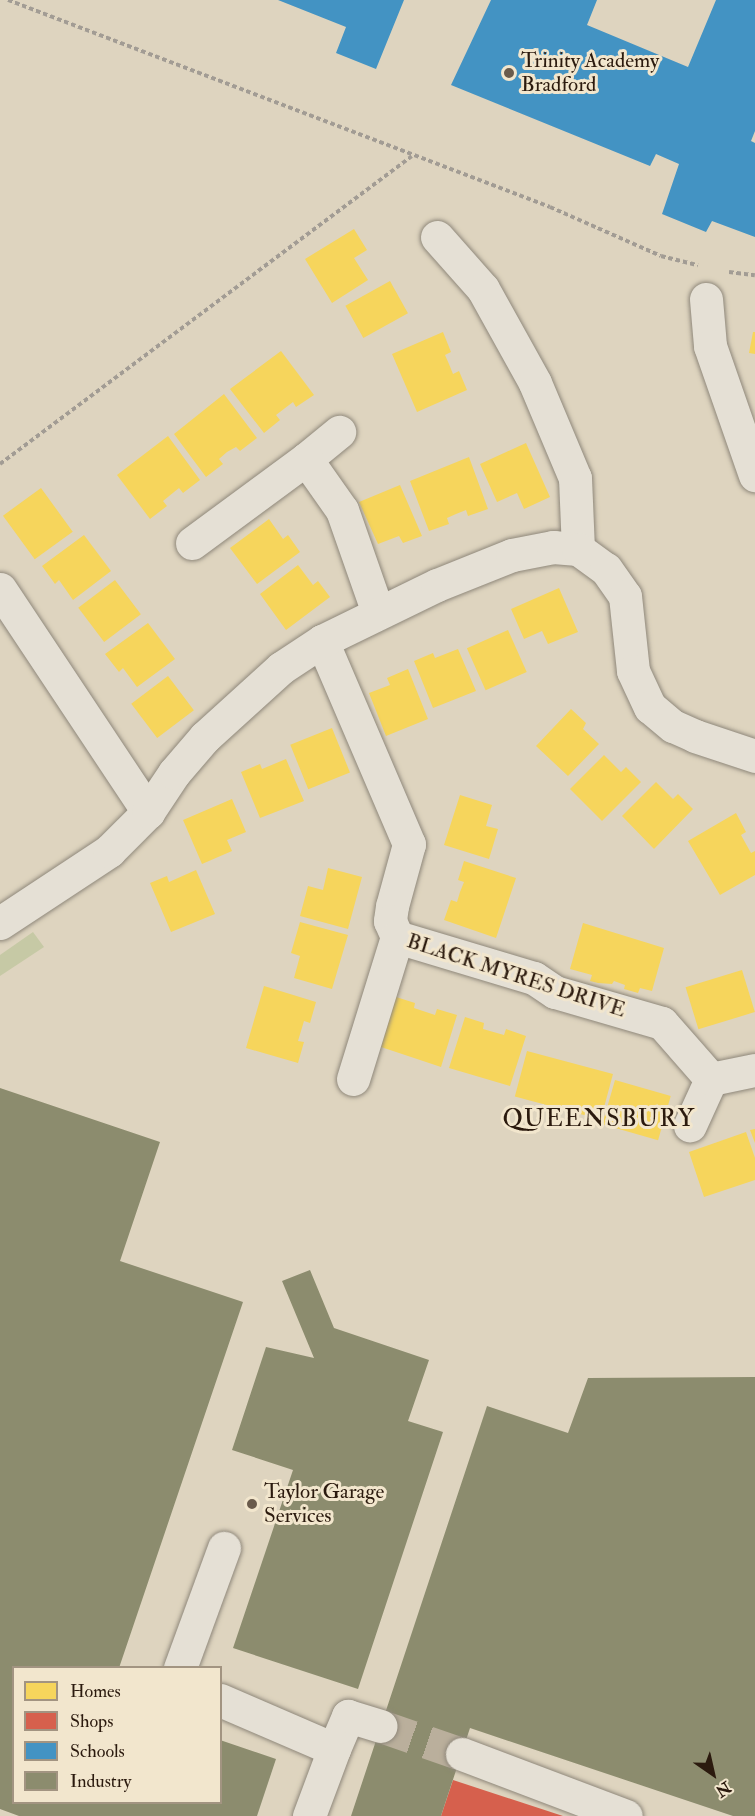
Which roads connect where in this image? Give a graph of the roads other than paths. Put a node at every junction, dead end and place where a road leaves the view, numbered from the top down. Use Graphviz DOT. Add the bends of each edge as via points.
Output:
graph roads {
  1 [pos="437,237"];
  2 [pos="706,299"];
  3 [pos="339,432"];
  4 [pos="306,459"];
  5 [pos="755,475"];
  6 [pos="192,543"];
  7 [pos="578,549"];
  8 [pos="0,589"];
  9 [pos="378,613"];
  10 [pos="322,641"];
  11 [pos="755,756"];
  12 [pos="148,812"];
  13 [pos="0,923"];
  14 [pos="398,937"];
  15 [pos="755,1070"];
  16 [pos="353,1079"];
  17 [pos="711,1079"];
  18 [pos="690,1125"];
  19 [pos="224,1548"];
  20 [pos="181,1666"];
  21 [pos="222,1701"];
  22 [pos="381,1726"];
  23 [pos="334,1749"];
  24 [pos="462,1754"];
  25 [pos="309,1816"];
  26 [pos="626,1816"];
  1 -- 7 [label="street" via="483,289 535,382 575,478"];
  2 -- 5 [label="street" via="710,346"];
  3 -- 4 [label="street"];
  4 -- 6 [label="street"];
  4 -- 9 [label="street" via="342,510"];
  7 -- 9 [label="street" via="553,546 512,555"];
  7 -- 11 [label="street" via="606,569 625,596 633,672 650,707 673,726"];
  8 -- 12 [label="street"];
  9 -- 10 [label="street"];
  10 -- 12 [label="street" via="281,668 204,737"];
  10 -- 14 [label="street, BLACK MYRES DRIVE" via="409,844 390,921"];
  12 -- 13 [label="street" via="109,851"];
  14 -- 16 [label="street"];
  14 -- 17 [label="street, BLACK MYRES DRIVE" via="534,978 555,992 662,1023"];
  15 -- 17 [label="street"];
  17 -- 18 [label="street"];
  19 -- 20 [label="street"];
  21 -- 23 [label="street"];
  22 -- 23 [label="street" via="348,1716"];
  23 -- 25 [label="street"];
  24 -- 26 [label="street"];
}
